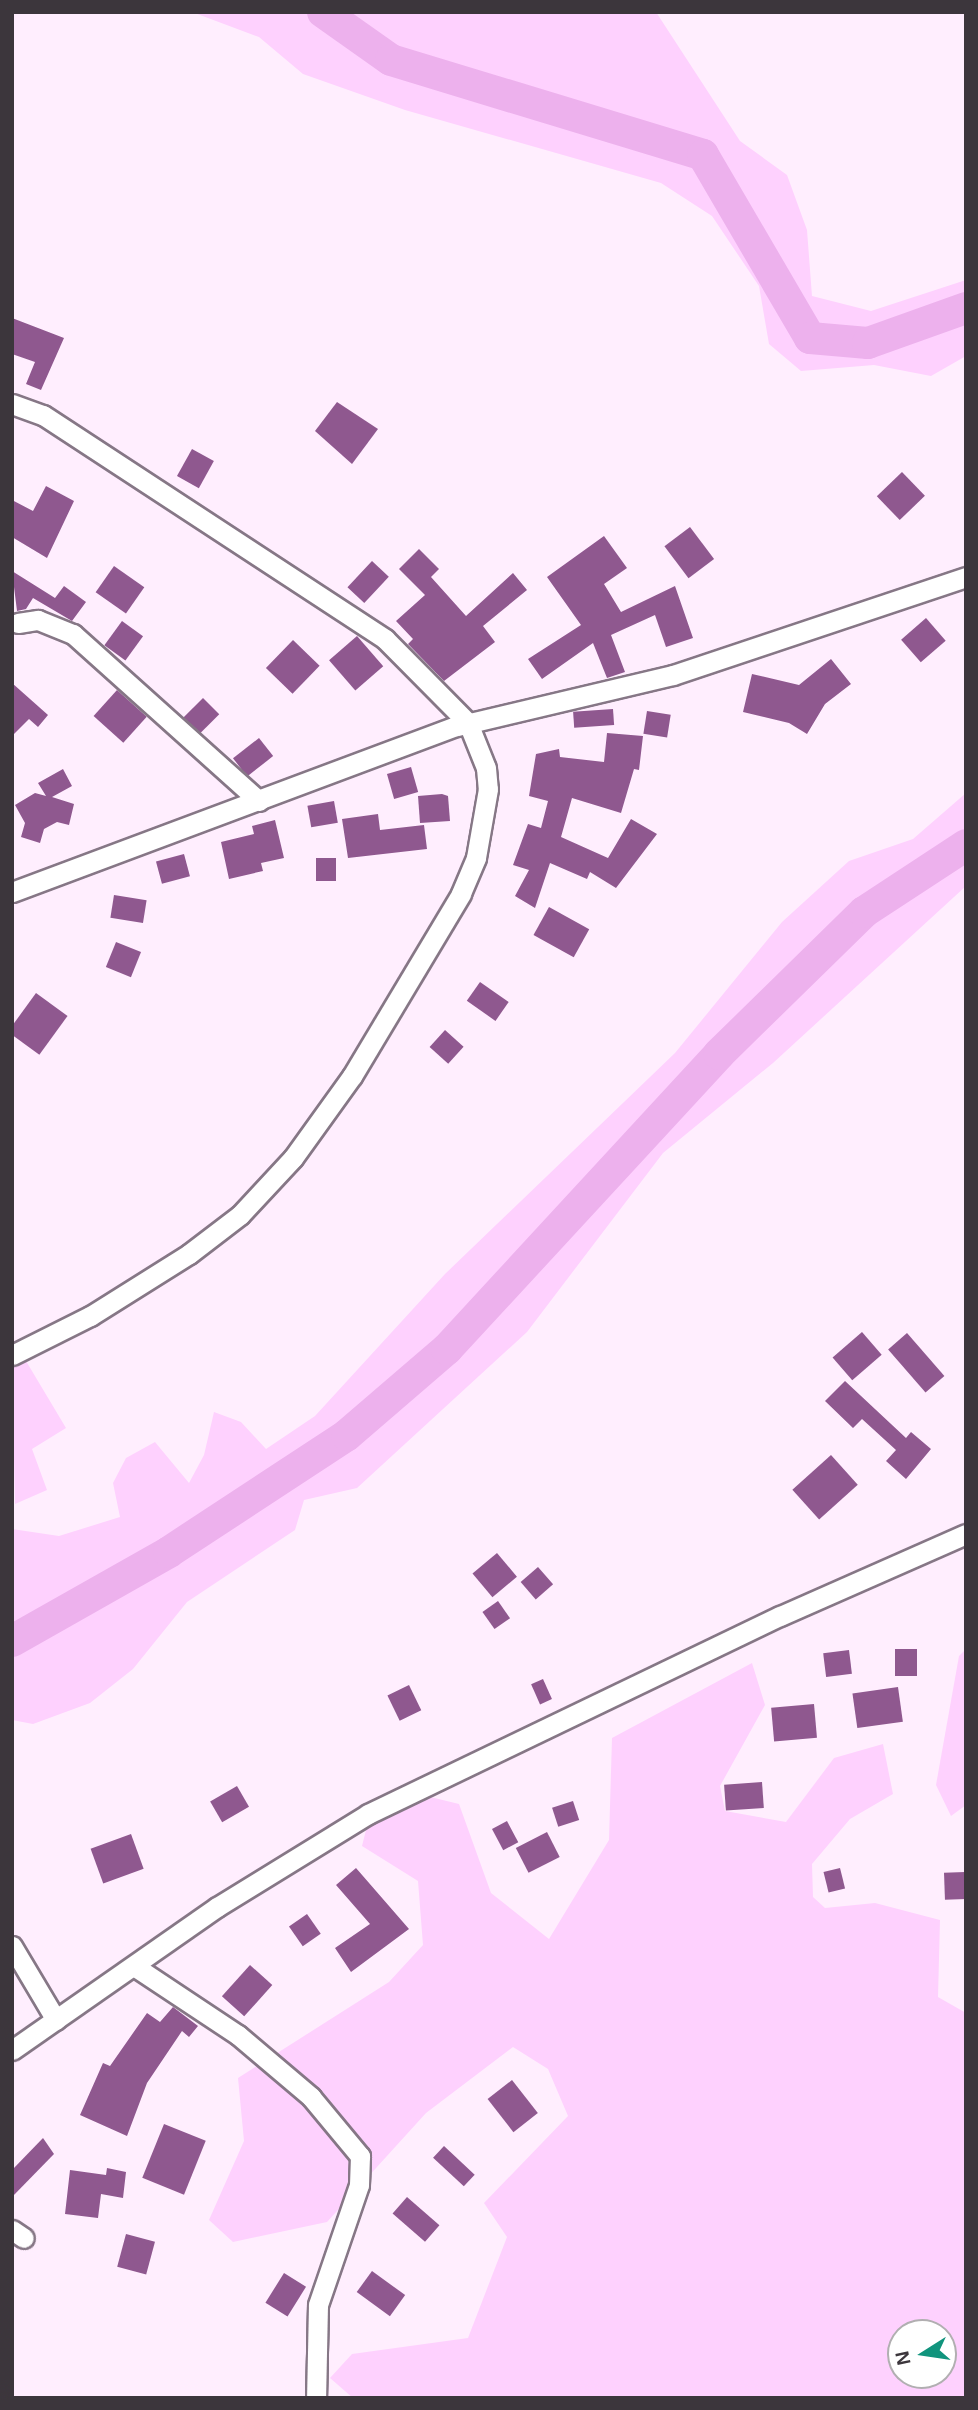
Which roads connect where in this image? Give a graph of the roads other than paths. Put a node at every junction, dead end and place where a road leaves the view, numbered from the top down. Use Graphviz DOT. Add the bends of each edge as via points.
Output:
graph roads {
  1 [pos="12,404"];
  2 [pos="966,577"];
  3 [pos="19,623"];
  4 [pos="468,723"];
  5 [pos="259,801"];
  6 [pos="12,891"];
  7 [pos="12,1354"];
  8 [pos="966,1534"];
  9 [pos="12,1946"];
  10 [pos="134,1966"];
  11 [pos="56,2020"];
  12 [pos="12,2050"];
  13 [pos="316,2398"];
  1 -- 4 [label="street" via="43,415 374,631"];
  2 -- 4 [label="street" via="673,675"];
  3 -- 5 [label="street" via="38,620 73,634"];
  4 -- 5 [label="street"];
  4 -- 7 [label="street" via="486,768 488,789 476,858 461,894 338,1097 293,1158 229,1223 90,1316"];
  5 -- 6 [label="street"];
  8 -- 10 [label="street" via="780,1616 368,1814 217,1907"];
  9 -- 11 [label="street"];
  10 -- 11 [label="street"];
  10 -- 13 [label="street" via="238,2035 311,2097 360,2157 359,2185 317,2305"];
  11 -- 12 [label="street"];
}
